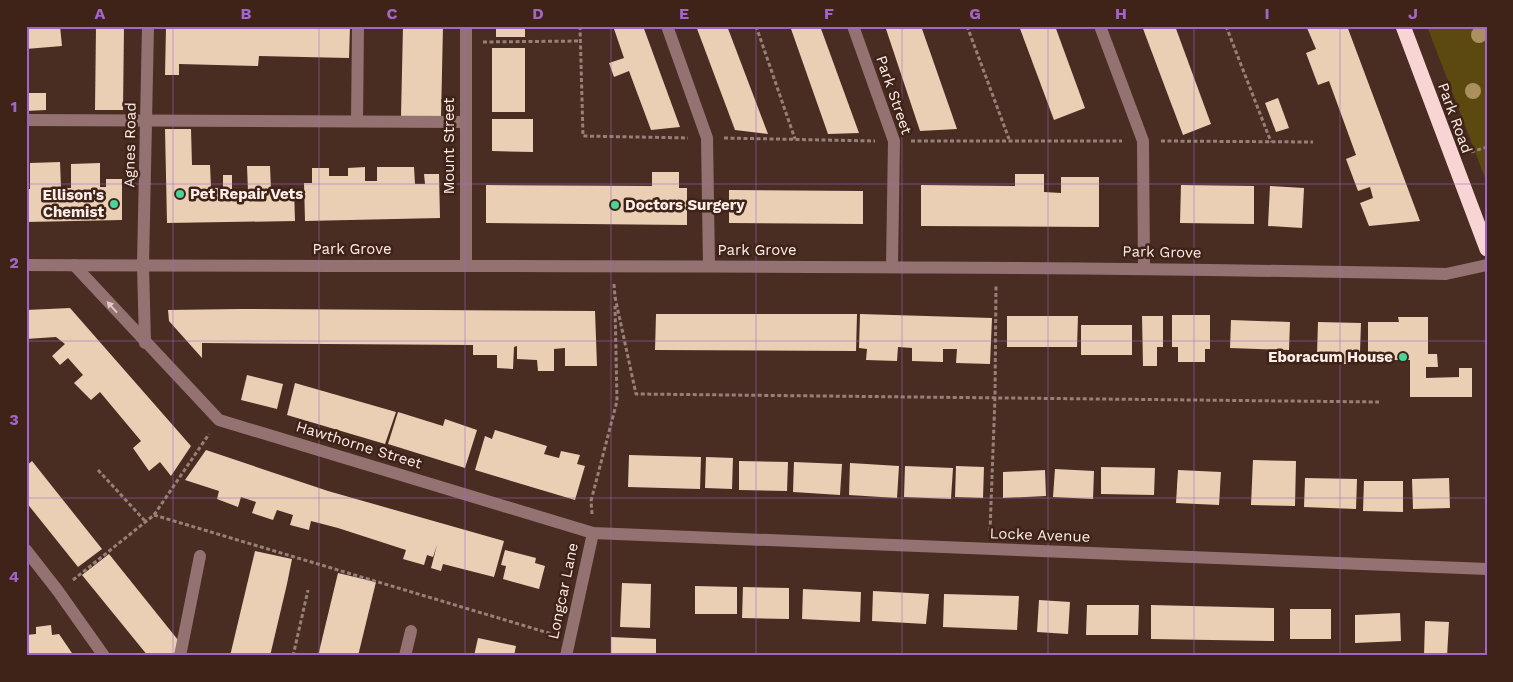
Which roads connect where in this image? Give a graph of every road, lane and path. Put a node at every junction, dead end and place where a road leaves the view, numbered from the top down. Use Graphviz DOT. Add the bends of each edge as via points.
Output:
graph roads {
  1 [pos="148,26"];
  2 [pos="358,26"];
  3 [pos="466,26"];
  4 [pos="667,26"];
  5 [pos="756,26"];
  6 [pos="852,26"];
  7 [pos="967,26"];
  8 [pos="1100,26"];
  9 [pos="1226,26"];
  10 [pos="1403,26"];
  11 [pos="580,41"];
  12 [pos="466,42"];
  13 [pos="26,120"];
  14 [pos="146,120"];
  15 [pos="357,121"];
  16 [pos="465,122"];
  17 [pos="795,139"];
  18 [pos="1009,139"];
  19 [pos="1271,142"];
  20 [pos="1487,249"];
  21 [pos="26,265"];
  22 [pos="74,265"];
  23 [pos="143,265"];
  24 [pos="466,265"];
  25 [pos="1487,265"];
  26 [pos="613,266"];
  27 [pos="709,266"];
  28 [pos="892,266"];
  29 [pos="996,267"];
  30 [pos="1144,268"];
  31 [pos="615,297"];
  32 [pos="145,343"];
  33 [pos="995,397"];
  34 [pos="1379,402"];
  35 [pos="219,420"];
  36 [pos="98,470"];
  37 [pos="154,514"];
  38 [pos="146,522"];
  39 [pos="592,532"];
  40 [pos="989,549"];
  41 [pos="26,550"];
  42 [pos="200,556"];
  43 [pos="1487,569"];
  44 [pos="308,590"];
  45 [pos="58,591"];
  46 [pos="411,631"];
  47 [pos="569,639"];
  48 [pos="104,656"];
  49 [pos="180,656"];
  50 [pos="293,656"];
  51 [pos="405,656"];
  52 [pos="566,656"];
  1 -- 14 [label="street, Agnes Road"];
  2 -- 15 [label="street"];
  3 -- 12 [label="street, Mount Street"];
  4 -- 27 [label="street" via="707,138"];
  5 -- 17 [label="path"];
  6 -- 28 [label="street, Park Street" via="894,141"];
  7 -- 18 [label="path"];
  8 -- 30 [label="street" via="1143,141"];
  9 -- 19 [label="path"];
  10 -- 20 [label="highway, Park Road"];
  11 -- 12 [label="path"];
  12 -- 16 [label="street, Mount Street"];
  13 -- 14 [label="street"];
  14 -- 15 [label="street"];
  14 -- 23 [label="street, Agnes Road"];
  15 -- 16 [label="street"];
  16 -- 24 [label="street, Mount Street"];
  21 -- 22 [label="street, Park Grove"];
  22 -- 23 [label="street, Park Grove"];
  32 -- 22 [label="street, Hawthorne Street, one-way"];
  23 -- 24 [label="street, Park Grove"];
  23 -- 32 [label="street"];
  24 -- 26 [label="street, Park Grove"];
  25 -- 30 [label="street, Park Grove" via="1446,274"];
  26 -- 27 [label="street, Park Grove"];
  26 -- 31 [label="path"];
  27 -- 28 [label="street, Park Grove"];
  28 -- 29 [label="street, Park Grove"];
  29 -- 30 [label="street, Park Grove"];
  29 -- 33 [label="path"];
  31 -- 33 [label="path" via="636,394"];
  31 -- 39 [label="path" via="617,400 591,501"];
  32 -- 35 [label="street, Hawthorne Street"];
  33 -- 34 [label="path"];
  33 -- 40 [label="path"];
  35 -- 37 [label="path"];
  35 -- 39 [label="street, Hawthorne Street"];
  36 -- 38 [label="path"];
  37 -- 38 [label="path"];
  37 -- 47 [label="path"];
  38 -- 45 [label="path"];
  39 -- 40 [label="street, Locke Avenue"];
  39 -- 47 [label="street, Longcar Lane"];
  40 -- 43 [label="street, Locke Avenue"];
  41 -- 45 [label="street"];
  42 -- 49 [label="street"];
  44 -- 50 [label="path"];
  45 -- 48 [label="street"];
  46 -- 51 [label="street"];
  47 -- 52 [label="street, Longcar Lane"];
}
